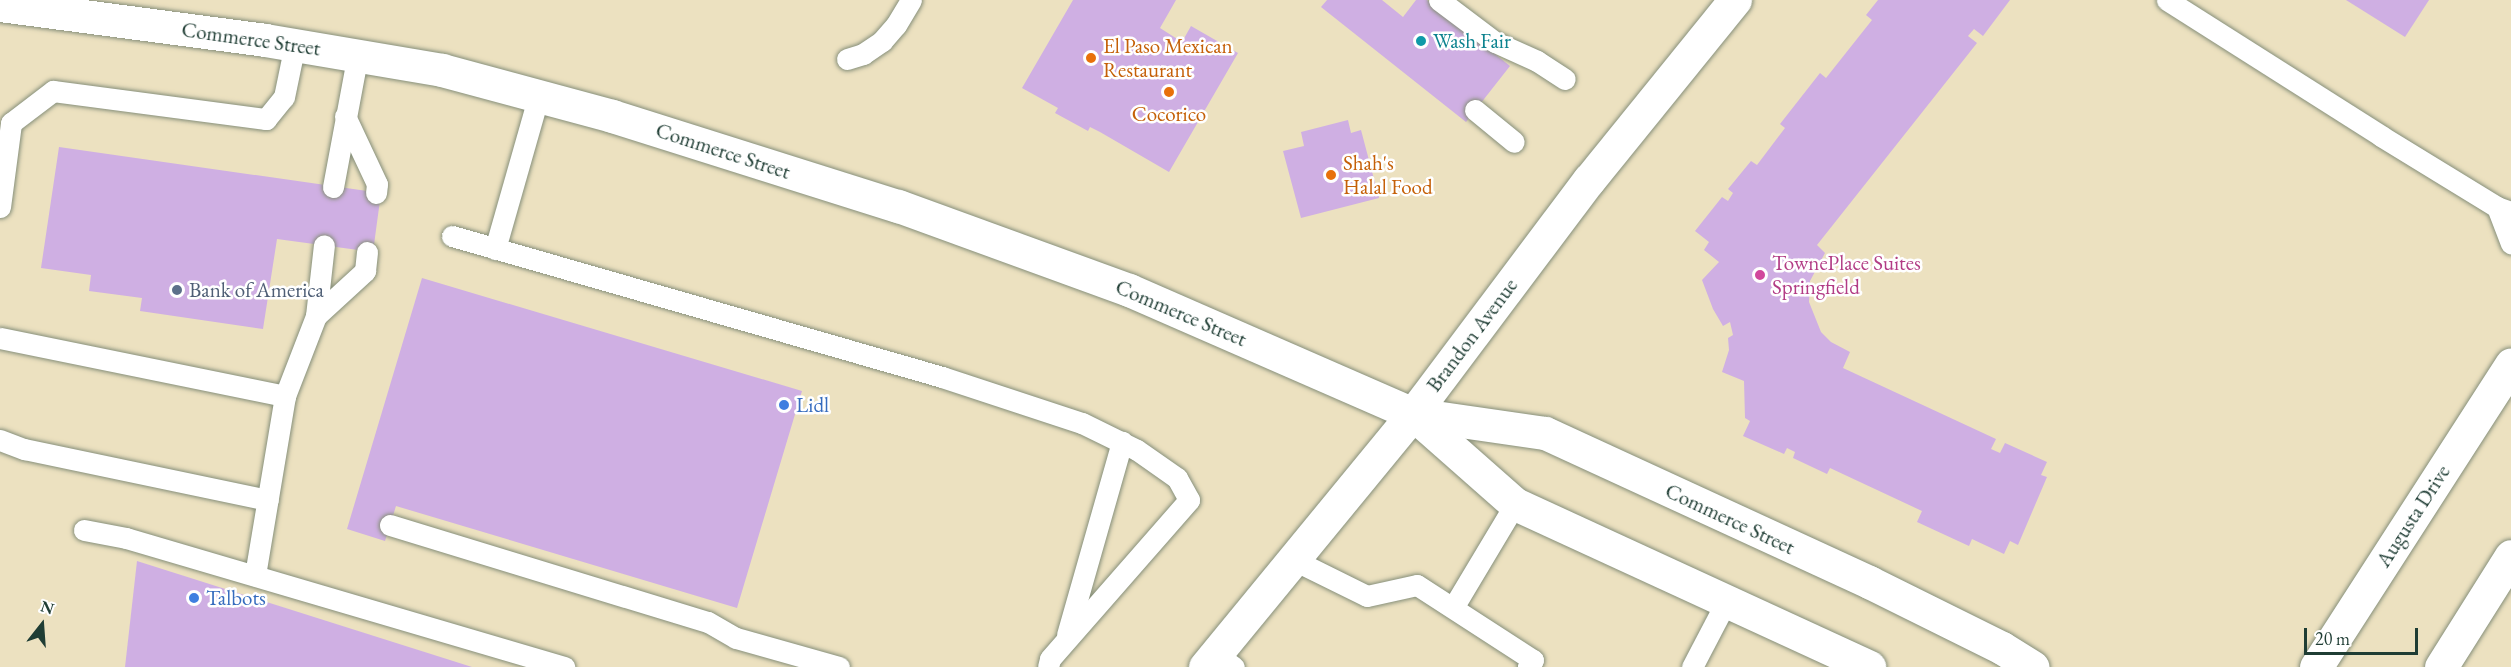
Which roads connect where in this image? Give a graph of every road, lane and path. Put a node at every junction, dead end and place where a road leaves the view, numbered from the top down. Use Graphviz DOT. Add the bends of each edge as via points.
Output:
graph roads {
  1 [pos="911,0"];
  2 [pos="1439,0"];
  3 [pos="1735,0"];
  4 [pos="2167,0"];
  5 [pos="0,4"];
  6 [pos="295,44"];
  7 [pos="358,54"];
  8 [pos="847,59"];
  9 [pos="1565,79"];
  10 [pos="539,95"];
  11 [pos="1475,110"];
  12 [pos="345,116"];
  13 [pos="1514,142"];
  14 [pos="333,186"];
  15 [pos="376,193"];
  16 [pos="0,207"];
  17 [pos="2504,209"];
  18 [pos="452,236"];
  19 [pos="2511,243"];
  20 [pos="324,245"];
  21 [pos="495,249"];
  22 [pos="367,252"];
  23 [pos="316,316"];
  24 [pos="0,338"];
  25 [pos="2511,364"];
  26 [pos="285,396"];
  27 [pos="1413,414"];
  28 [pos="0,440"];
  29 [pos="1122,442"];
  30 [pos="268,500"];
  31 [pos="1515,504"];
  32 [pos="390,525"];
  33 [pos="84,530"];
  34 [pos="2511,556"];
  35 [pos="1294,560"];
  36 [pos="255,576"];
  37 [pos="1726,602"];
  38 [pos="1454,606"];
  39 [pos="1065,643"];
  40 [pos="1219,663"];
  41 [pos="564,667"];
  42 [pos="839,667"];
  43 [pos="1048,667"];
  44 [pos="1528,667"];
  45 [pos="1692,667"];
  46 [pos="1869,667"];
  47 [pos="2033,667"];
  48 [pos="2316,667"];
  49 [pos="2441,667"];
  1 -- 8 [label="lane" via="882,41"];
  2 -- 9 [label="lane" via="1495,42 1528,56"];
  3 -- 27 [label="main road, Brandon Avenue" via="1589,180"];
  4 -- 17 [label="lane"];
  5 -- 6 [label="main road, Commerce Street"];
  6 -- 7 [label="main road, Commerce Street"];
  6 -- 16 [label="lane" via="284,97 266,119 53,91 12,123"];
  7 -- 10 [label="main road, Commerce Street"];
  7 -- 12 [label="lane"];
  10 -- 21 [label="lane"];
  10 -- 27 [label="main road, Commerce Street" via="898,206 1118,285"];
  11 -- 13 [label="lane"];
  12 -- 14 [label="lane"];
  12 -- 15 [label="lane" via="377,184"];
  17 -- 19 [label="lane"];
  18 -- 21 [label="lane"];
  20 -- 23 [label="lane"];
  21 -- 29 [label="lane" via="942,377 1082,423"];
  22 -- 23 [label="lane" via="365,271"];
  23 -- 26 [label="lane"];
  24 -- 26 [label="lane"];
  25 -- 48 [label="main road, Augusta Drive"];
  26 -- 30 [label="lane"];
  27 -- 31 [label="main road, Commerce Street"];
  27 -- 35 [label="main road, Brandon Avenue"];
  27 -- 47 [label="main road, Commerce Street" via="1545,433 1869,582"];
  28 -- 30 [label="lane" via="24,449"];
  29 -- 39 [label="lane"];
  29 -- 39 [label="lane" via="1177,478 1189,500"];
  30 -- 36 [label="lane"];
  31 -- 37 [label="main road, Commerce Street"];
  31 -- 38 [label="lane"];
  32 -- 42 [label="lane" via="708,622 736,638"];
  33 -- 36 [label="lane" via="126,538"];
  34 -- 49 [label="main road"];
  35 -- 38 [label="lane" via="1366,596 1417,585"];
  35 -- 40 [label="main road, Brandon Avenue"];
  36 -- 41 [label="lane"];
  37 -- 45 [label="lane"];
  37 -- 46 [label="main road, Commerce Street"];
  38 -- 44 [label="lane" via="1533,660"];
  39 -- 43 [label="lane"];
}
